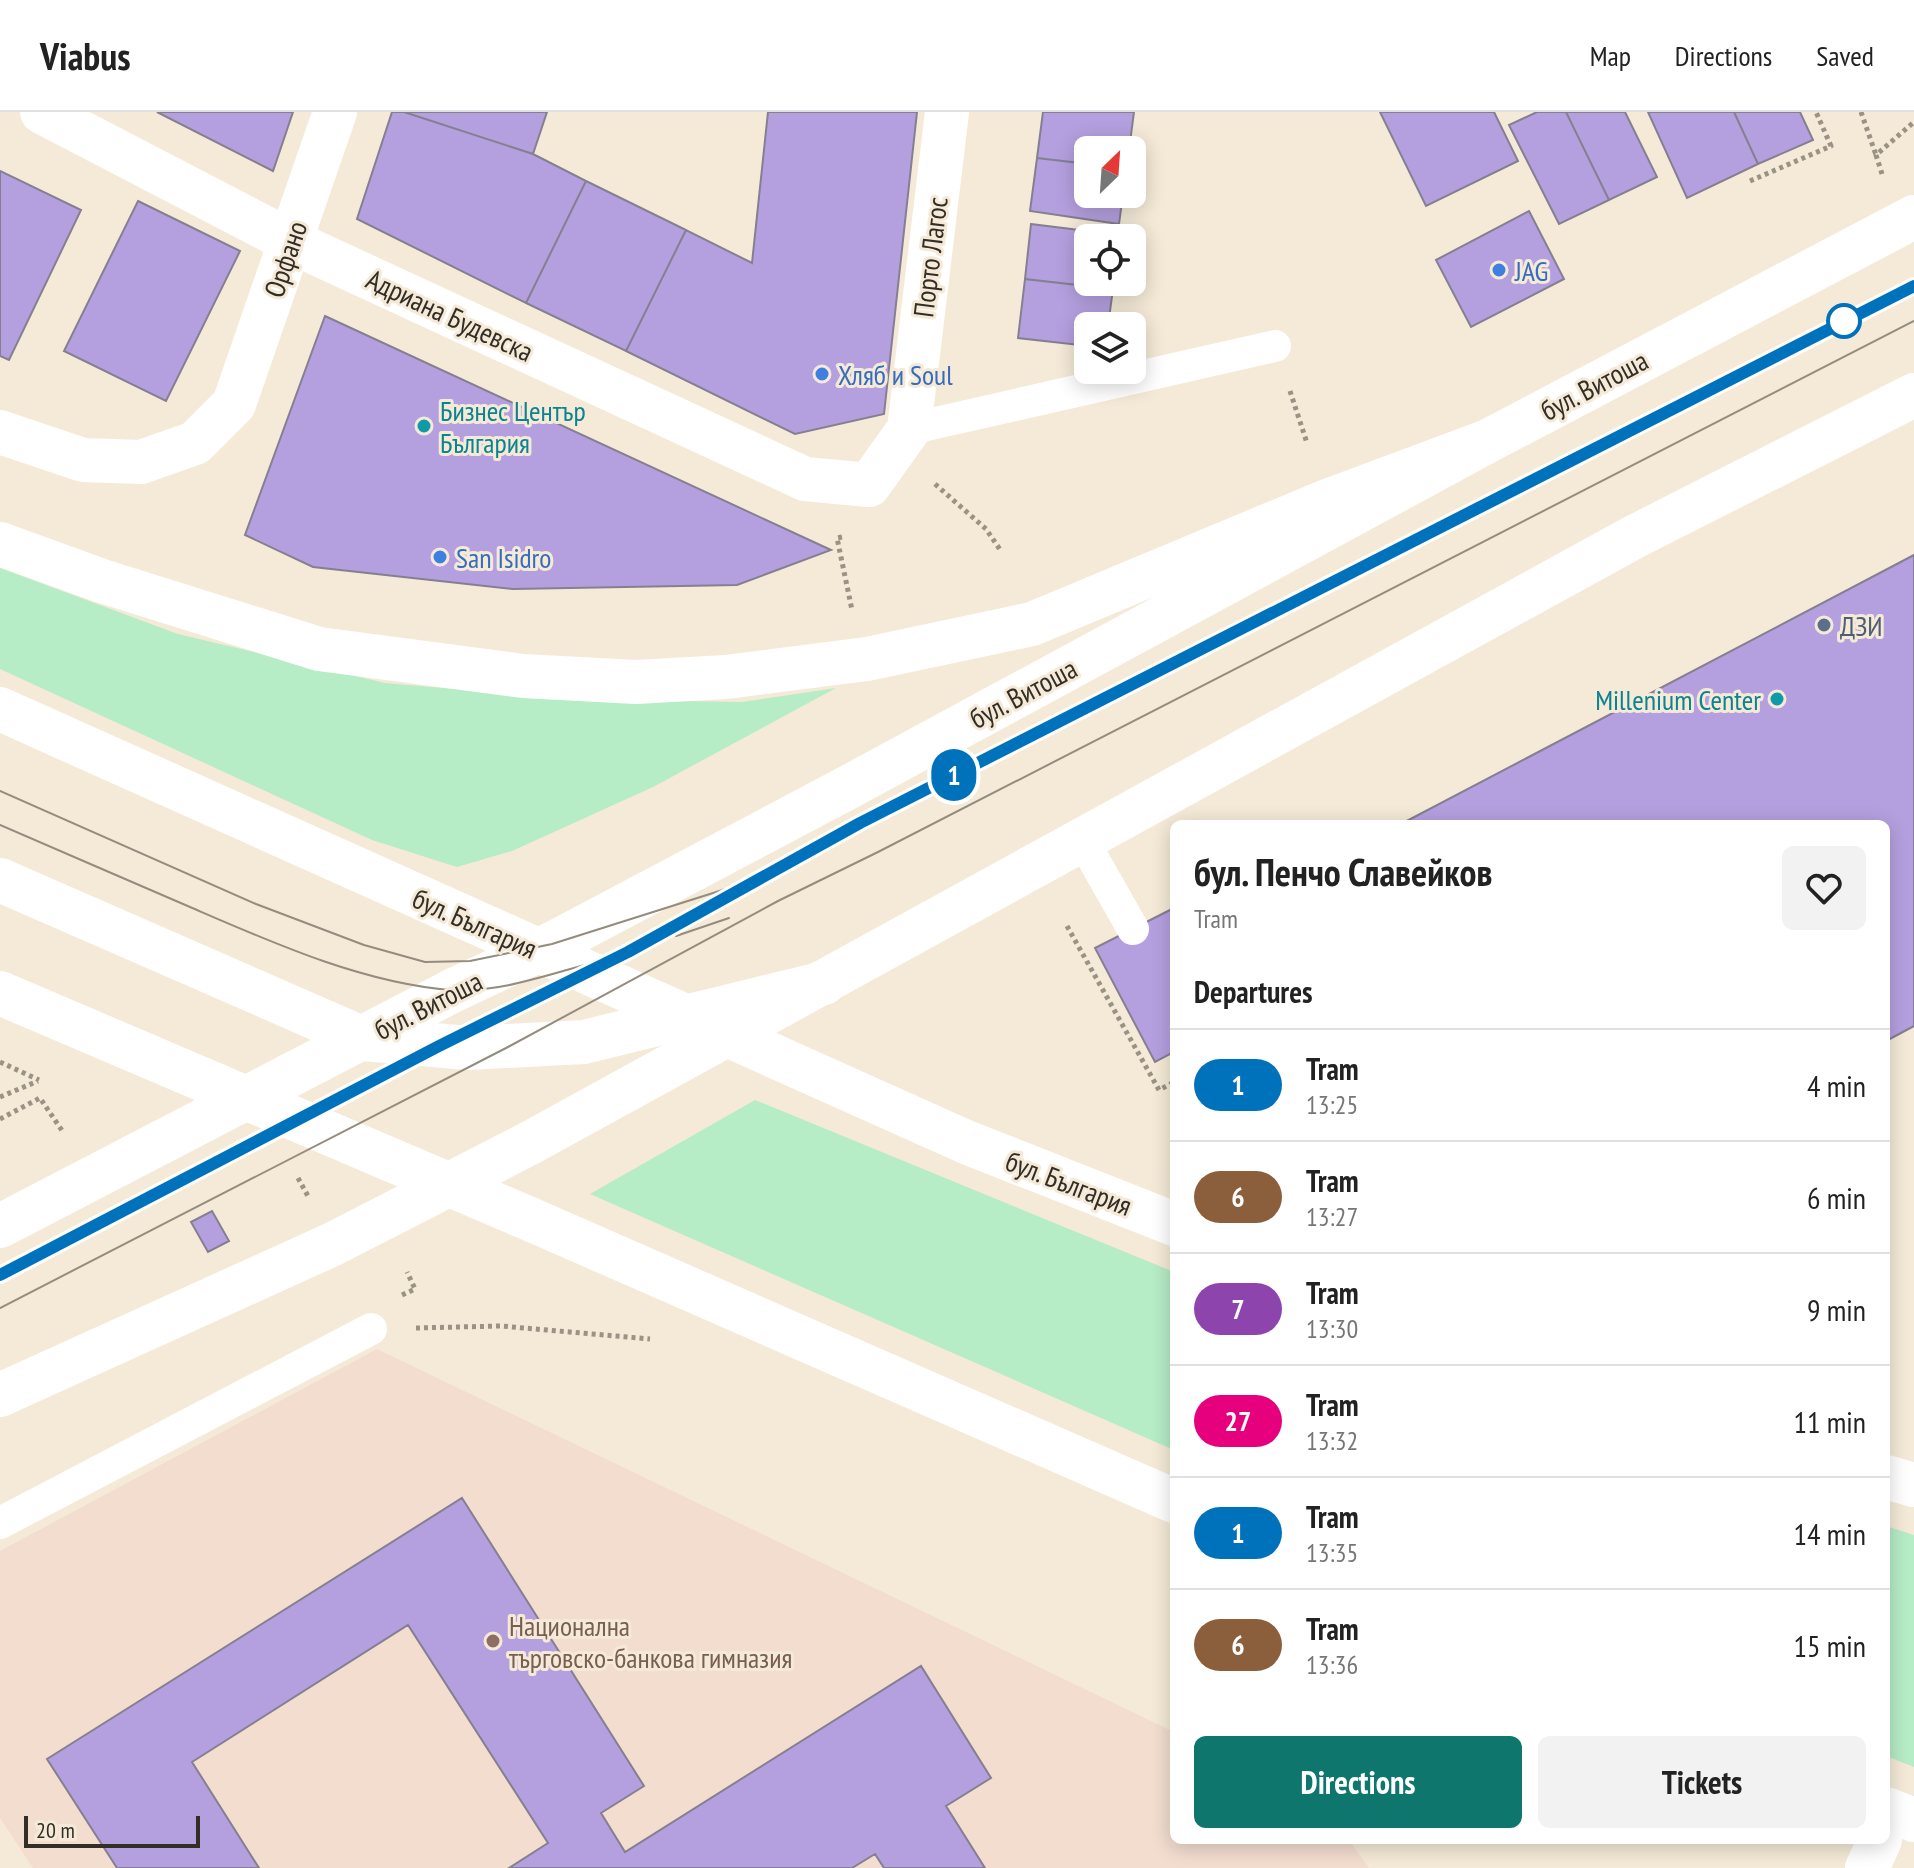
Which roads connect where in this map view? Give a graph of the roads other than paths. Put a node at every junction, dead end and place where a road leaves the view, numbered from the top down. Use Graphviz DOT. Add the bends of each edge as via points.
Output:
graph roads {
  1 [pos="42,112"];
  2 [pos="335,112"];
  3 [pos="947,112"];
  4 [pos="1914,217"];
  5 [pos="292,242"];
  6 [pos="1275,346"];
  7 [pos="1914,395"];
  8 [pos="909,429"];
  9 [pos="0,432"];
  10 [pos="1488,441"];
  11 [pos="869,485"];
  12 [pos="0,544"];
  13 [pos="0,709"];
  14 [pos="1083,841"];
  15 [pos="0,880"];
  16 [pos="1133,929"];
  17 [pos="824,983"];
  18 [pos="0,993"];
  19 [pos="364,1039"];
  20 [pos="1170,1222"];
  21 [pos="0,1226"];
  22 [pos="371,1329"];
  23 [pos="0,1395"];
  24 [pos="1890,1478"];
  25 [pos="1914,1485"];
  26 [pos="1170,1499"];
  27 [pos="0,1523"];
  28 [pos="1880,1844"];
  29 [pos="1867,1868"];
  1 -- 5 [label="street, Адриана Будевска"];
  2 -- 5 [label="street, Орфано"];
  3 -- 8 [label="street, Порто Лагос"];
  4 -- 10 [label="street, бул. Витоша"];
  5 -- 9 [label="street, Орфано" via="234,404 195,443 141,462 83,460"];
  5 -- 11 [label="street, Адриана Будевска" via="805,479"];
  6 -- 8 [label="lane"];
  7 -- 14 [label="street" via="1634,537"];
  8 -- 11 [label="street, Порто Лагос"];
  10 -- 12 [label="street" via="1327,501 1032,624 867,659 726,677 636,682 523,676 319,649"];
  10 -- 19 [label="street, бул. Витоша" via="845,789"];
  13 -- 20 [label="street, бул. България" via="966,1142"];
  14 -- 16 [label="lane"];
  14 -- 17 [label="street"];
  15 -- 19 [label="street"];
  17 -- 19 [label="street" via="584,1042 468,1048"];
  17 -- 23 [label="street" via="333,1244"];
  18 -- 26 [label="street"];
  19 -- 21 [label="street, бул. Витоша"];
  22 -- 27 [label="lane"];
  24 -- 25 [label="street"];
  28 -- 29 [label="street"];
}
